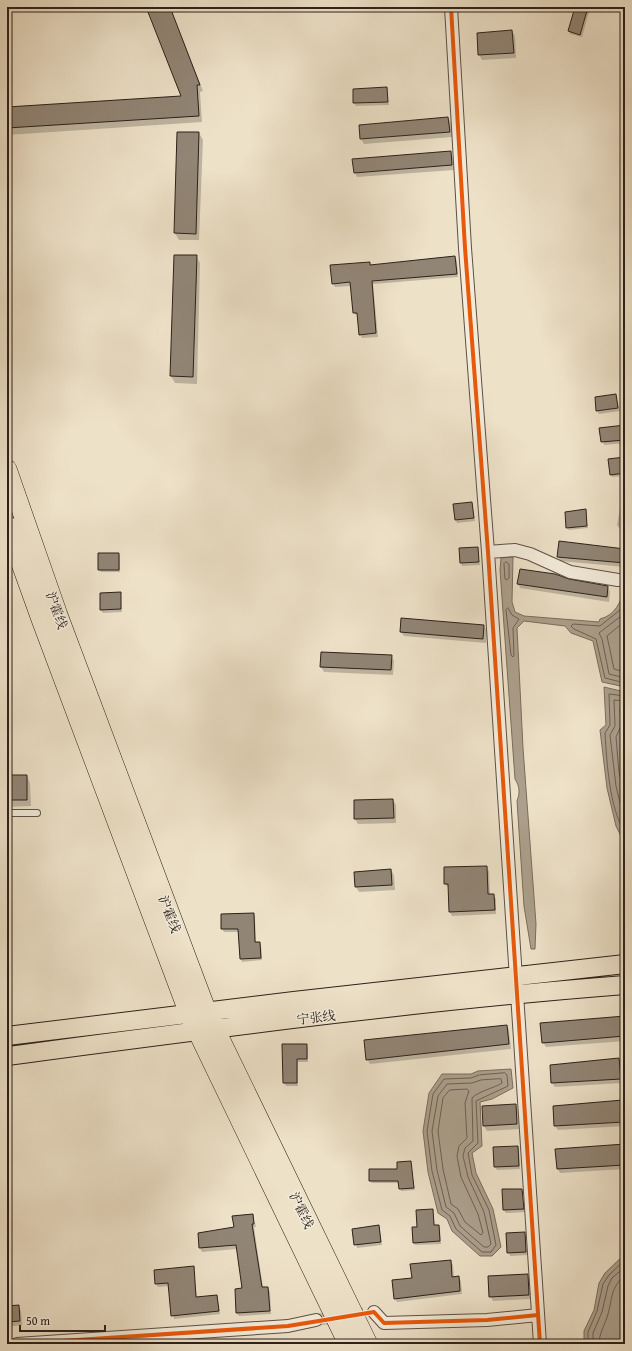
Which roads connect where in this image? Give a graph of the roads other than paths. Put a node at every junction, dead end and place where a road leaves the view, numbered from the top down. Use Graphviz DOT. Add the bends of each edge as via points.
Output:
graph roads {
  1 [pos="450,7"];
  2 [pos="7,469"];
  3 [pos="7,524"];
  4 [pos="18,546"];
  5 [pos="488,552"];
  6 [pos="618,580"];
  7 [pos="7,813"];
  8 [pos="37,813"];
  9 [pos="625,964"];
  10 [pos="515,985"];
  11 [pos="625,985"];
  12 [pos="198,1013"];
  13 [pos="206,1030"];
  14 [pos="7,1036"];
  15 [pos="7,1056"];
  16 [pos="374,1312"];
  17 [pos="538,1315"];
  18 [pos="316,1320"];
  19 [pos="17,1344"];
  20 [pos="348,1344"];
  21 [pos="368,1344"];
  22 [pos="540,1344"];
  1 -- 5 [label="street"];
  2 -- 4 [label="highway, 沪霍线"];
  3 -- 4 [label="highway, 沪霍线"];
  4 -- 12 [label="highway, 沪霍线"];
  5 -- 6 [label="street" via="514,550 530,554 570,572"];
  5 -- 10 [label="street"];
  7 -- 8 [label="lane"];
  9 -- 10 [label="main road, 宁张线"];
  10 -- 11 [label="main road, 宁张线"];
  10 -- 12 [label="main road, 宁张线"];
  10 -- 13 [label="main road, 宁张线"];
  10 -- 17 [label="street"];
  12 -- 13 [label="highway, 沪霍线"];
  12 -- 14 [label="main road, 宁张线"];
  13 -- 15 [label="main road, 宁张线"];
  13 -- 20 [label="highway, 沪霍线"];
  13 -- 21 [label="highway, 沪霍线"];
  16 -- 17 [label="street" via="384,1323 487,1320"];
  17 -- 22 [label="street"];
  18 -- 19 [label="street" via="288,1326"];
}
